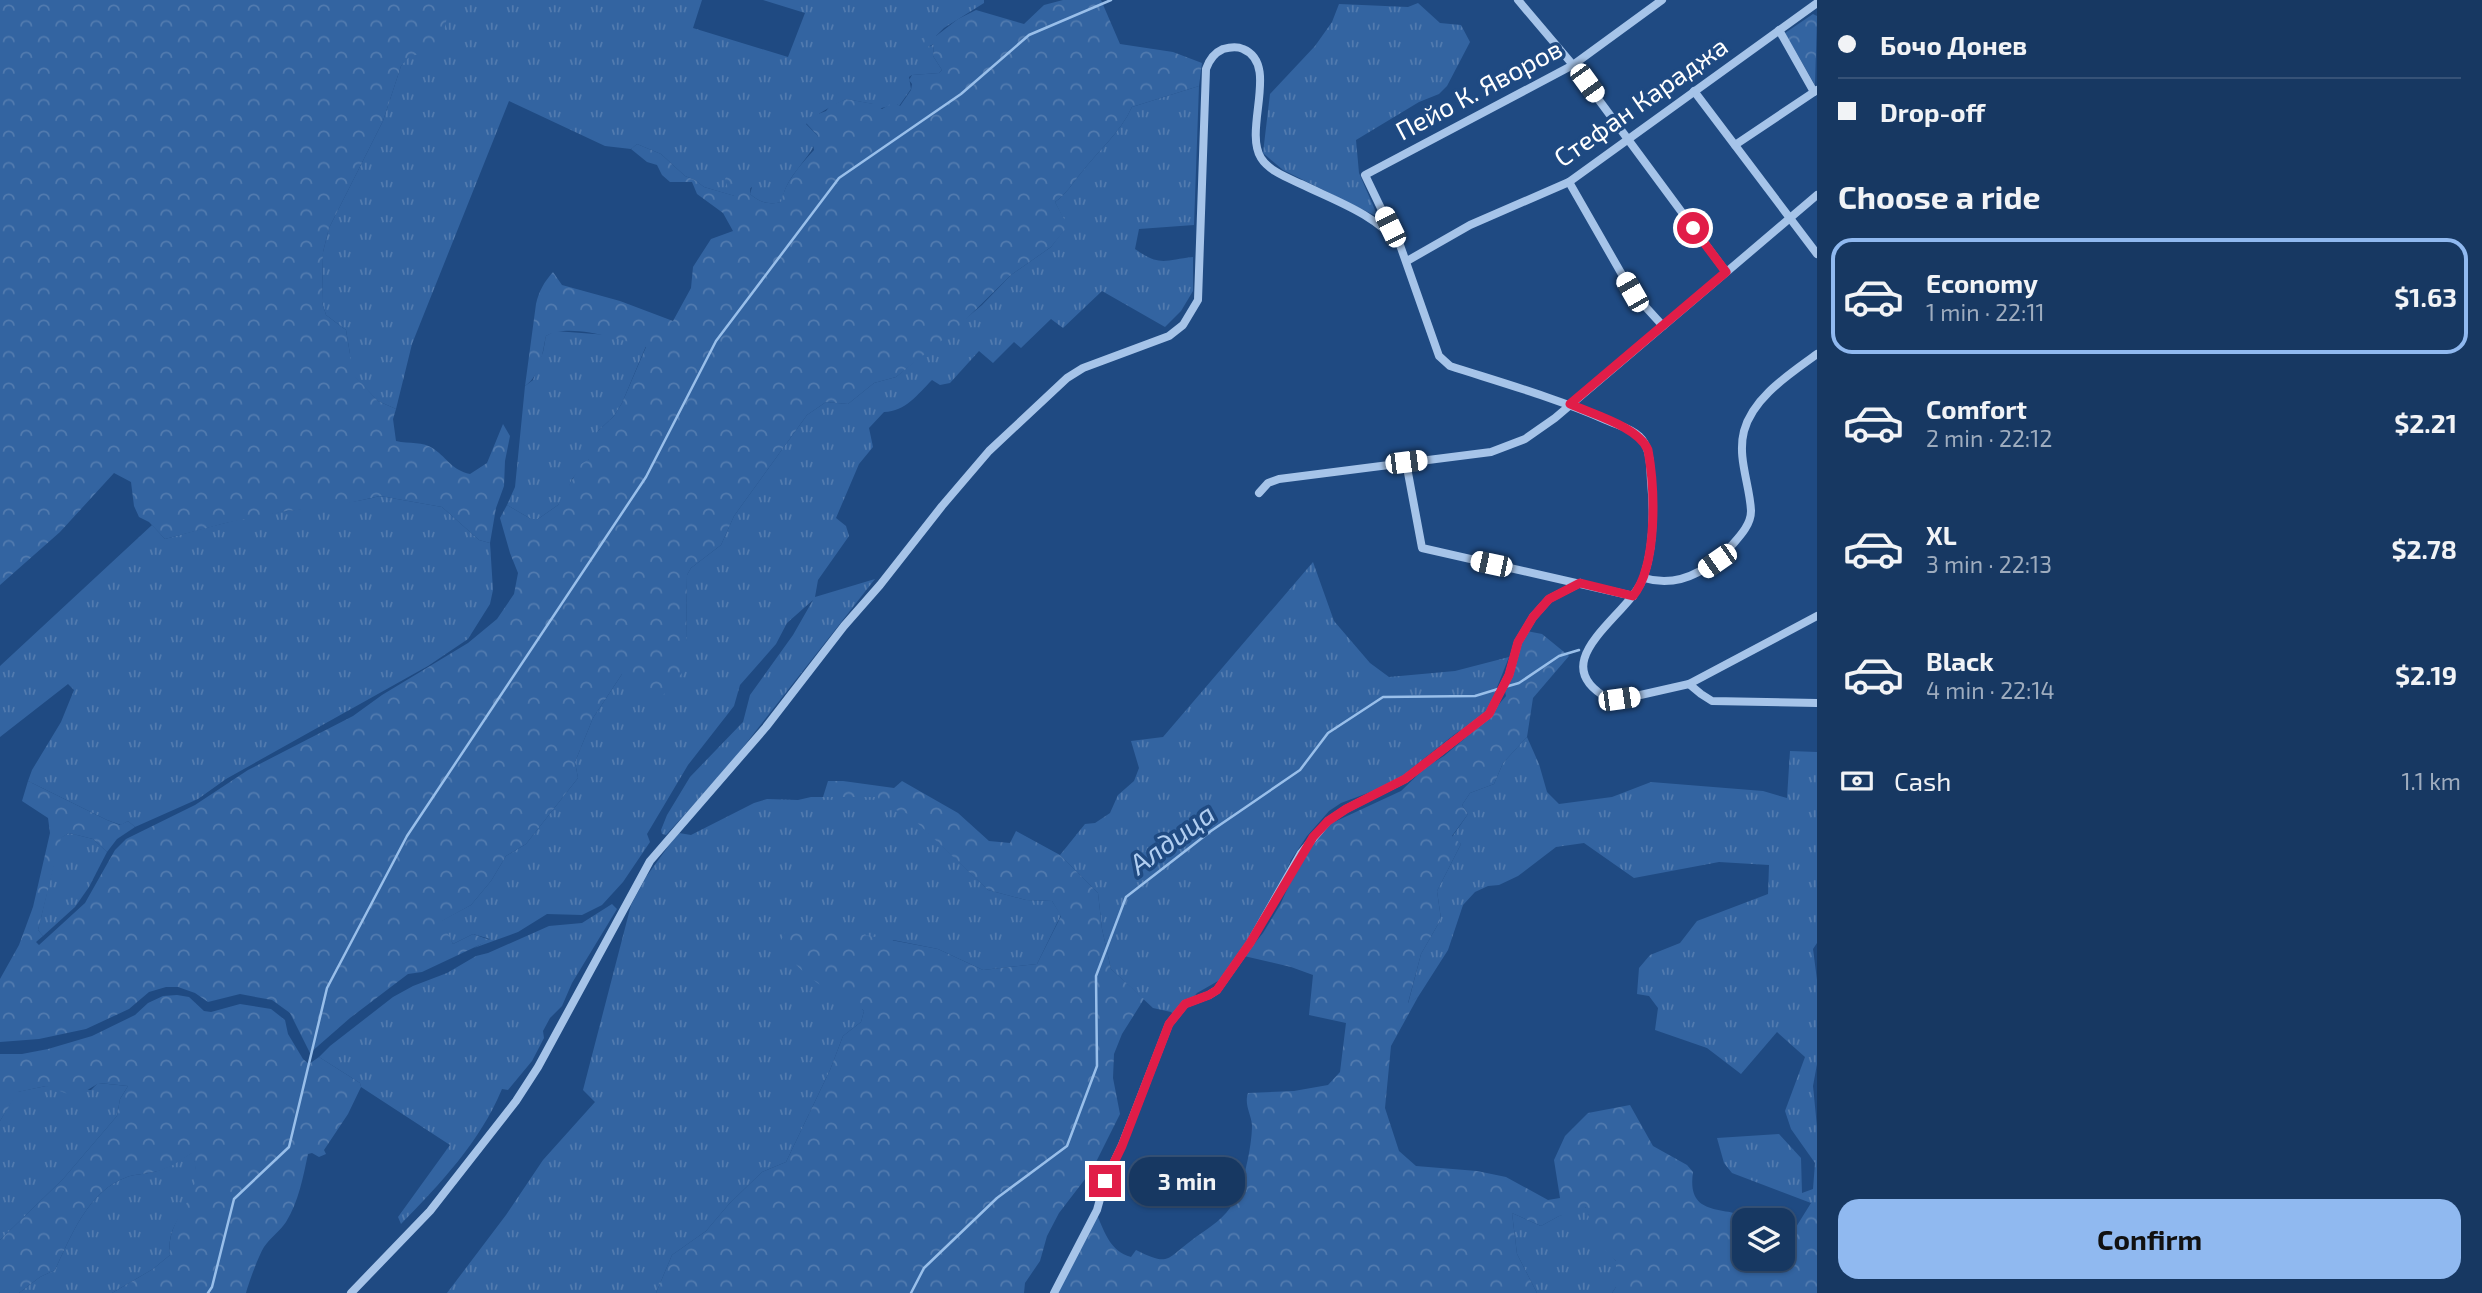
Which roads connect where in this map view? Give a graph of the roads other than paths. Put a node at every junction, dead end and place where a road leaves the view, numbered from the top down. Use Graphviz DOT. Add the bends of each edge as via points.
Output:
graph roads {
  1 [pos="1518,0"];
  2 [pos="1661,0"];
  3 [pos="1815,3"];
  4 [pos="1779,30"];
  5 [pos="1573,65"];
  6 [pos="1695,90"];
  7 [pos="1816,91"];
  8 [pos="1628,139"];
  9 [pos="1735,145"];
  10 [pos="1569,182"];
  11 [pos="1817,195"];
  12 [pos="1790,218"];
  13 [pos="1390,232"];
  14 [pos="1817,254"];
  15 [pos="1407,261"];
  16 [pos="1726,272"];
  17 [pos="1663,326"];
  18 [pos="1817,354"];
  19 [pos="1570,404"];
  20 [pos="1406,462"];
  21 [pos="1259,493"];
  22 [pos="1644,578"];
  23 [pos="1580,583"];
  24 [pos="1633,596"];
  25 [pos="1817,616"];
  26 [pos="1689,684"];
  27 [pos="1817,703"];
  28 [pos="351,1293"];
  29 [pos="1054,1293"];
  1 -- 5 [label="street"];
  2 -- 5 [label="street, Пейо К. Яворов"];
  3 -- 4 [label="street, Стефан Караджа"];
  4 -- 6 [label="street, Стефан Караджа"];
  4 -- 7 [label="street"];
  5 -- 8 [label="street"];
  5 -- 13 [label="street, Пейо К. Яворов" via="1365,175"];
  6 -- 8 [label="street, Стефан Караджа"];
  6 -- 9 [label="street"];
  7 -- 9 [label="street"];
  8 -- 10 [label="street, Стефан Караджа"];
  8 -- 16 [label="street"];
  9 -- 12 [label="street"];
  10 -- 15 [label="street, Стефан Караджа" via="1470,225"];
  10 -- 17 [label="street" via="1632,292"];
  11 -- 12 [label="street"];
  12 -- 14 [label="street"];
  12 -- 16 [label="street"];
  13 -- 15 [label="street"];
  13 -- 28 [label="street" via="1262,160 1255,135 1259,65 1254,56 1235,47 1215,54 1206,69 1198,300 1192,313 1169,336 1067,378 989,451 766,727 650,861 516,1101 430,1211"];
  15 -- 19 [label="street" via="1444,361"];
  16 -- 17 [label="street"];
  17 -- 19 [label="street"];
  18 -- 22 [label="street" via="1770,391 1744,430 1742,450 1751,514 1739,538 1703,571 1664,582"];
  19 -- 20 [label="street" via="1525,439 1491,452"];
  19 -- 22 [label="street" via="1636,433 1645,443 1653,522"];
  20 -- 21 [label="street" via="1279,479"];
  20 -- 23 [label="street" via="1422,548"];
  22 -- 24 [label="street"];
  23 -- 24 [label="street"];
  23 -- 29 [label="street" via="1549,599 1533,617 1489,714 1405,779 1328,821 1301,853 1250,943 1217,990 1178,1011 1105,1181 1097,1210"];
  24 -- 26 [label="street" via="1591,643 1584,660 1587,680 1609,699"];
  25 -- 26 [label="street"];
  26 -- 27 [label="street" via="1712,701"];
}
